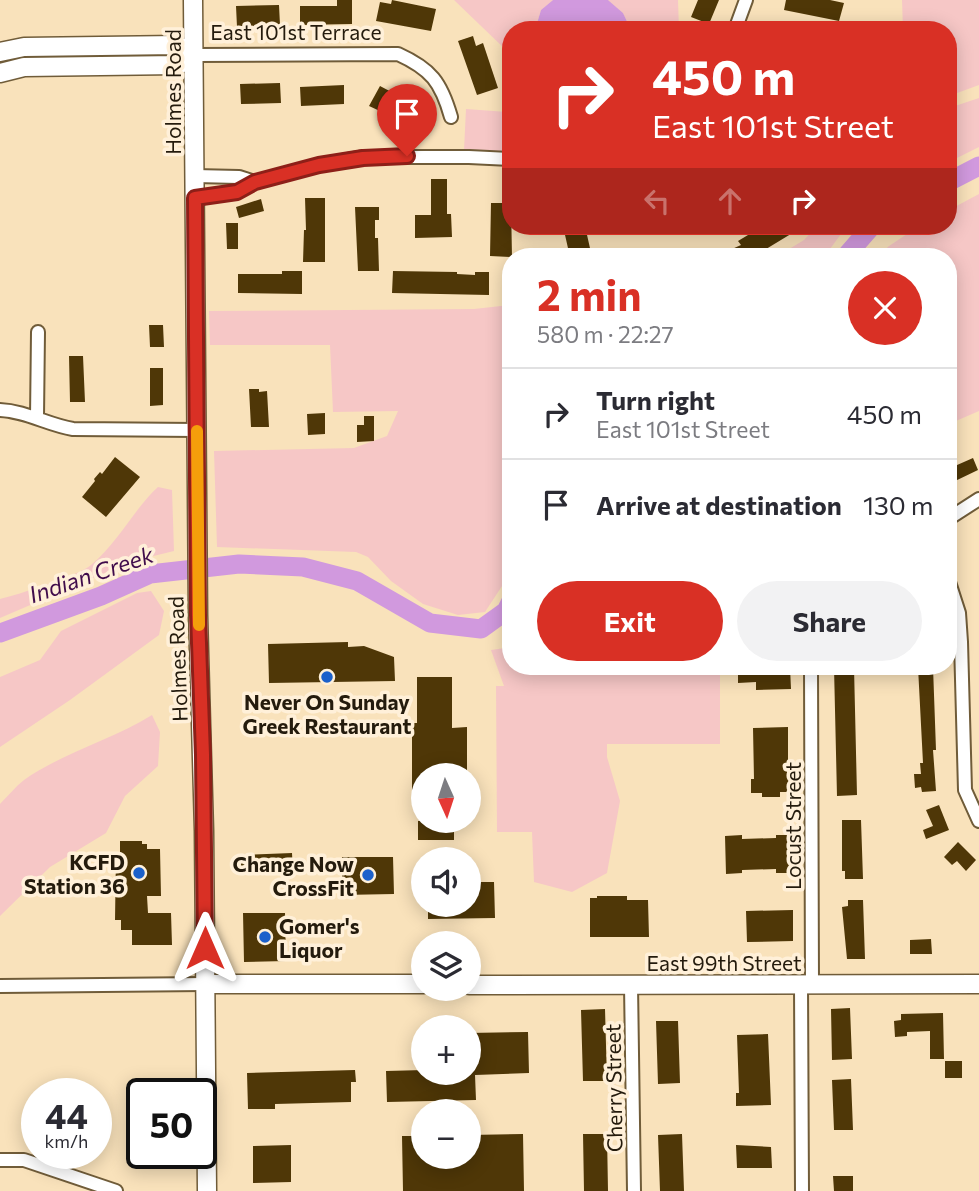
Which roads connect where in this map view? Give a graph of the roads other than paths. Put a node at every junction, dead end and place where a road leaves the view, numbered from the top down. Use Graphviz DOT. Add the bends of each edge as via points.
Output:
graph roads {
  1 [pos="193,0"];
  2 [pos="746,0"];
  3 [pos="738,21"];
  4 [pos="0,52"];
  5 [pos="195,55"];
  6 [pos="0,73"];
  7 [pos="451,117"];
  8 [pos="502,159"];
  9 [pos="195,176"];
  10 [pos="255,182"];
  11 [pos="195,198"];
  12 [pos="38,332"];
  13 [pos="0,410"];
  14 [pos="37,418"];
  15 [pos="197,430"];
  16 [pos="979,499"];
  17 [pos="957,513"];
  18 [pos="957,607"];
  19 [pos="810,675"];
  20 [pos="979,821"];
  21 [pos="205,984"];
  22 [pos="411,984"];
  23 [pos="979,984"];
  24 [pos="481,985"];
  25 [pos="631,985"];
  26 [pos="807,985"];
  27 [pos="0,986"];
  28 [pos="0,1160"];
  29 [pos="116,1191"];
  30 [pos="207,1191"];
  31 [pos="634,1191"];
  32 [pos="802,1191"];
  1 -- 5 [label="main road, Holmes Road"];
  2 -- 3 [label="street"];
  4 -- 5 [label="main road, East 101st Terrace" via="24,47 177,45"];
  5 -- 6 [label="main road, East 101st Terrace" via="178,65 24,67"];
  5 -- 7 [label="street, East 101st Terrace" via="398,54 419,63 434,78"];
  5 -- 9 [label="main road, Holmes Road"];
  8 -- 10 [label="street" via="363,158"];
  9 -- 10 [label="street"];
  9 -- 11 [label="main road, Holmes Road"];
  10 -- 11 [label="street" via="237,192"];
  11 -- 15 [label="main road, Holmes Road"];
  12 -- 14 [label="street"];
  13 -- 14 [label="street"];
  14 -- 15 [label="street" via="74,429"];
  15 -- 21 [label="main road, Holmes Road"];
  16 -- 17 [label="street"];
  18 -- 20 [label="street" via="965,790"];
  19 -- 26 [label="street, Locust Street"];
  21 -- 22 [label="main road"];
  21 -- 27 [label="street"];
  21 -- 30 [label="main road, Holmes Road"];
  23 -- 26 [label="main road, East 99th Street"];
  24 -- 25 [label="main road, East 99th Street"];
  25 -- 26 [label="main road, East 99th Street"];
  25 -- 31 [label="street, Cherry Street"];
  26 -- 32 [label="street, Locust Street"];
  28 -- 29 [label="street" via="24,1160"];
}
